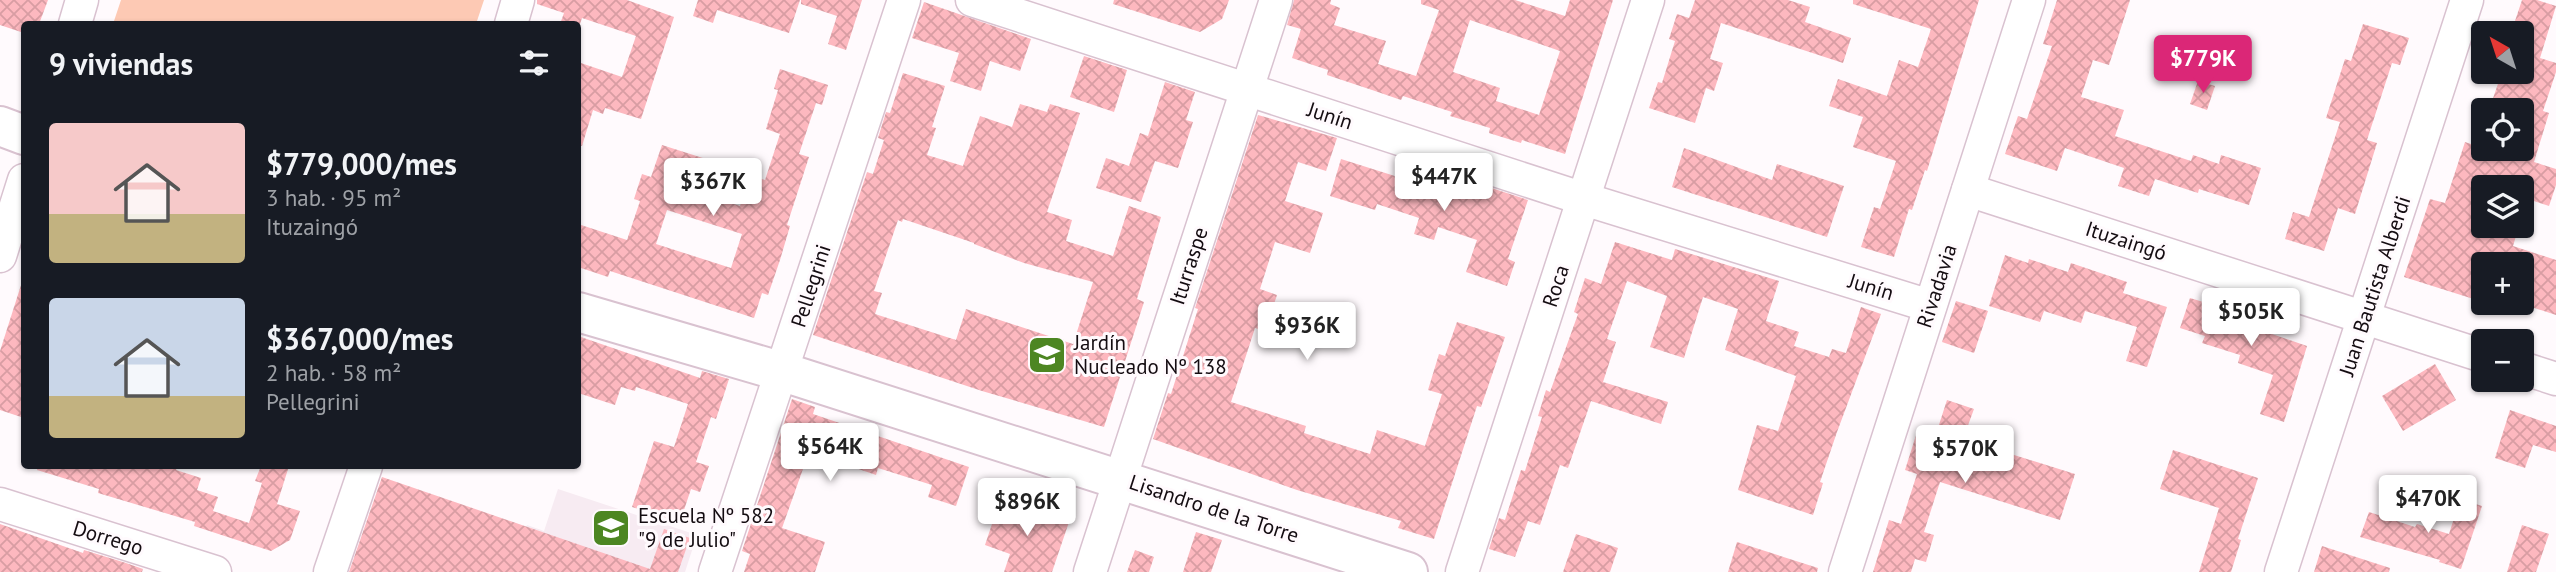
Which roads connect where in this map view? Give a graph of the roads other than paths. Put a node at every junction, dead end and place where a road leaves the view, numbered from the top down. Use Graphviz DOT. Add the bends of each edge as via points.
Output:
graph roads {
  1 [pos="82,0"];
  2 [pos="518,0"];
  3 [pos="904,0"];
  4 [pos="972,0"];
  5 [pos="1276,0"];
  6 [pos="1648,0"];
  7 [pos="2029,0"];
  8 [pos="2468,0"];
  9 [pos="76,21"];
  10 [pos="512,21"];
  11 [pos="1246,89"];
  12 [pos="0,126"];
  13 [pos="21,134"];
  14 [pos="21,190"];
  15 [pos="1968,190"];
  16 [pos="1584,199"];
  17 [pos="0,256"];
  18 [pos="1930,306"];
  19 [pos="581,314"];
  20 [pos="2365,319"];
  21 [pos="2471,352"];
  22 [pos="783,372"];
  23 [pos="2534,372"];
  24 [pos="2556,379"];
  25 [pos="365,469"];
  26 [pos="1120,478"];
  27 [pos="0,504"];
  28 [pos="215,572"];
  29 [pos="330,572"];
  30 [pos="715,572"];
  31 [pos="1090,572"];
  32 [pos="1408,572"];
  33 [pos="1462,572"];
  34 [pos="1844,572"];
  35 [pos="2281,572"];
  1 -- 9 [label="street"];
  2 -- 10 [label="street"];
  3 -- 22 [label="street, Pellegrini"];
  4 -- 11 [label="street, Junín"];
  5 -- 11 [label="street, Iturraspe"];
  6 -- 16 [label="street, Roca"];
  7 -- 15 [label="street, Rivadavia"];
  8 -- 20 [label="street, Juan Bautista Alberdi"];
  11 -- 16 [label="street, Junín"];
  11 -- 26 [label="street, Iturraspe"];
  12 -- 13 [label="main road"];
  14 -- 17 [label="street"];
  15 -- 18 [label="street, Rivadavia"];
  15 -- 20 [label="street, Ituzaingó"];
  16 -- 18 [label="street, Junín"];
  16 -- 33 [label="street, Roca"];
  18 -- 34 [label="street, Rivadavia"];
  19 -- 22 [label="main road, Lisandro de la Torre"];
  20 -- 21 [label="street, Ituzaingó"];
  20 -- 35 [label="street, Juan Bautista Alberdi"];
  22 -- 26 [label="main road, Lisandro de la Torre"];
  22 -- 30 [label="street, Pellegrini"];
  23 -- 24 [label="street"];
  25 -- 29 [label="street"];
  26 -- 31 [label="street, Iturraspe"];
  26 -- 32 [label="main road, Lisandro de la Torre"];
  27 -- 28 [label="street, Dorrego"];
}
